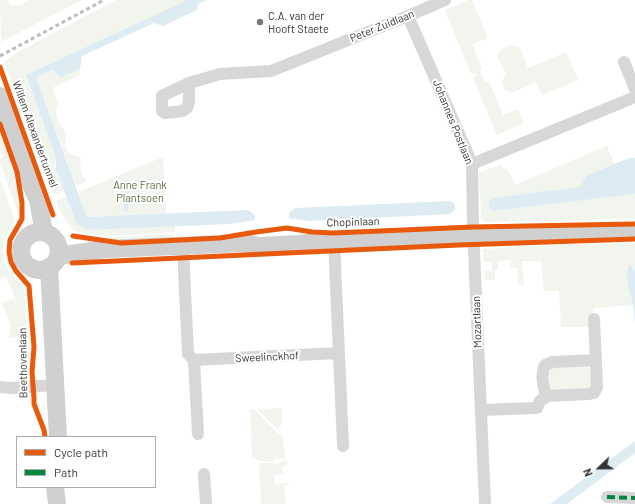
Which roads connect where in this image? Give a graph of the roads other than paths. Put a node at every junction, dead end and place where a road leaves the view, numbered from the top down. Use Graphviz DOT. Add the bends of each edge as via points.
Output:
graph roads {
  1 [pos="445,0"];
  2 [pos="408,16"];
  3 [pos="624,62"];
  4 [pos="189,83"];
  5 [pos="635,89"];
  6 [pos="0,96"];
  7 [pos="635,98"];
  8 [pos="472,164"];
  9 [pos="635,231"];
  10 [pos="473,234"];
  11 [pos="334,240"];
  12 [pos="183,247"];
  13 [pos="46,250"];
  14 [pos="594,319"];
  15 [pos="339,353"];
  16 [pos="194,360"];
  17 [pos="596,360"];
  18 [pos="52,385"];
  19 [pos="0,387"];
  20 [pos="547,396"];
  21 [pos="481,410"];
  22 [pos="198,434"];
  23 [pos="52,436"];
  24 [pos="58,436"];
  25 [pos="343,446"];
  26 [pos="204,474"];
  27 [pos="55,488"];
  28 [pos="63,488"];
  29 [pos="607,497"];
  30 [pos="635,498"];
  31 [pos="58,504"];
  32 [pos="63,504"];
  33 [pos="206,504"];
  34 [pos="485,504"];
  1 -- 2 [label="street, Peter Zuidlaan"];
  2 -- 4 [label="street, Peter Zuidlaan" via="271,71 220,74"];
  2 -- 8 [label="street, Johannes Postlaan"];
  3 -- 5 [label="street"];
  6 -- 13 [label="main road, Willem Alexandertunnel" via="38,200"];
  7 -- 8 [label="street"];
  8 -- 10 [label="street, Johannes Postlaan"];
  9 -- 10 [label="main road, Chopinlaan"];
  10 -- 11 [label="main road, Chopinlaan"];
  10 -- 21 [label="street, Mozartlaan"];
  11 -- 12 [label="main road, Chopinlaan" via="279,237 245,243"];
  11 -- 15 [label="street"];
  12 -- 13 [label="main road, Chopinlaan"];
  12 -- 16 [label="street" via="188,354"];
  13 -- 18 [label="main road"];
  14 -- 17 [label="street"];
  15 -- 16 [label="street, Sweelinckhof"];
  15 -- 25 [label="street"];
  16 -- 22 [label="street"];
  17 -- 20 [label="street" via="597,387 594,393"];
  17 -- 20 [label="street" via="552,362 545,365 543,377"];
  18 -- 19 [label="street"];
  18 -- 23 [label="main road"];
  18 -- 24 [label="main road"];
  20 -- 21 [label="street" via="540,401 537,408"];
  21 -- 34 [label="street, Mozartlaan"];
  26 -- 33 [label="street"];
  27 -- 31 [label="main road"];
  28 -- 32 [label="main road"];
  29 -- 30 [label="street"];
}
